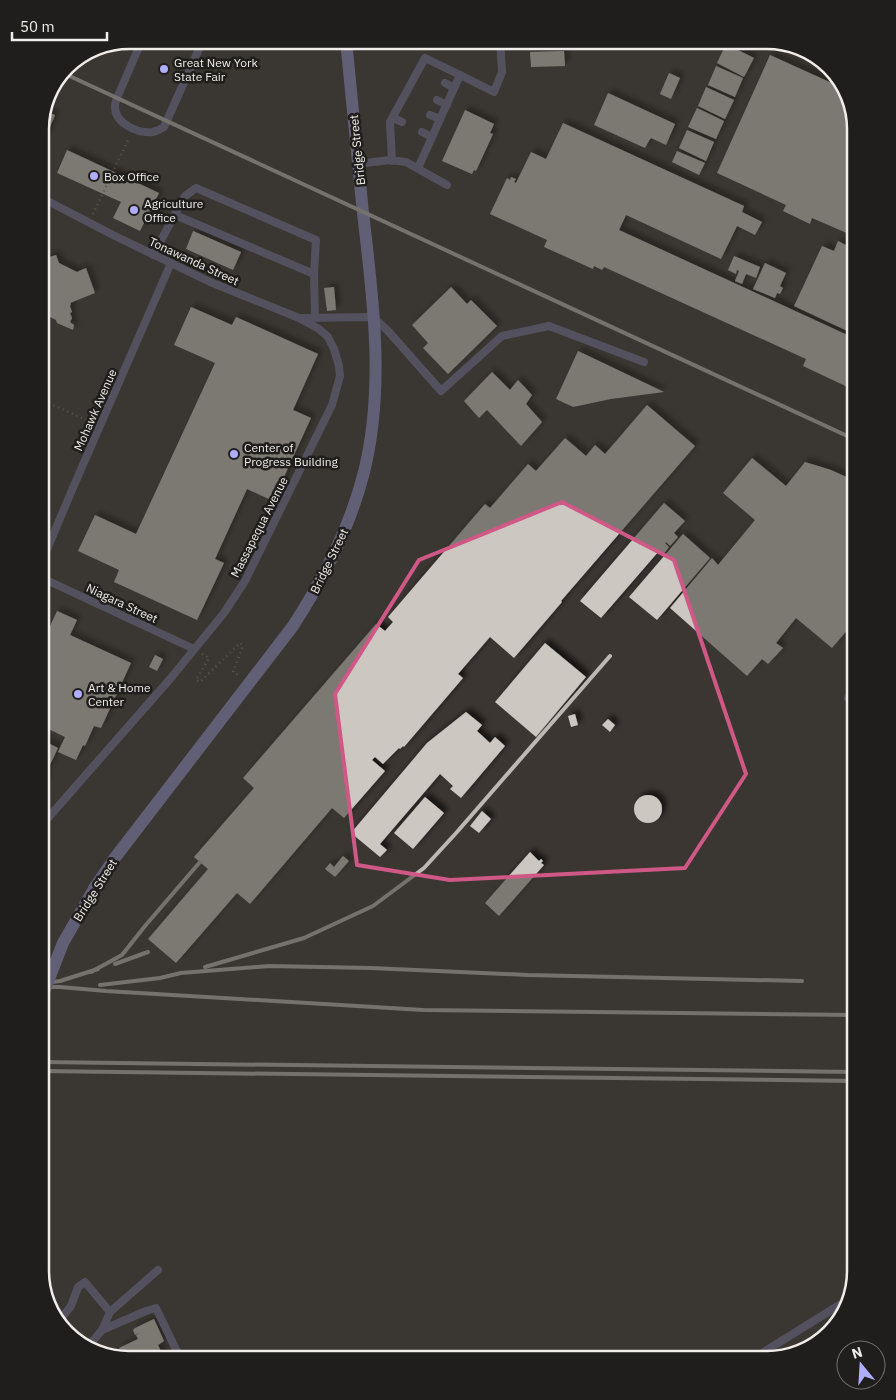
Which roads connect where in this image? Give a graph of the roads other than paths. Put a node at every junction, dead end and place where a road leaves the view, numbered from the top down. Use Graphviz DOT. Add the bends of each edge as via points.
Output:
graph roads {
  1 [pos="138,49"];
  2 [pos="199,49"];
  3 [pos="347,49"];
  4 [pos="501,49"];
  5 [pos="460,75"];
  6 [pos="445,83"];
  7 [pos="454,88"];
  8 [pos="402,100"];
  9 [pos="437,100"];
  10 [pos="410,104"];
  11 [pos="447,105"];
  12 [pos="430,115"];
  13 [pos="393,118"];
  14 [pos="440,120"];
  15 [pos="402,122"];
  16 [pos="422,132"];
  17 [pos="432,137"];
  18 [pos="392,160"];
  19 [pos="358,164"];
  20 [pos="418,168"];
  21 [pos="447,185"];
  22 [pos="49,202"];
  23 [pos="174,215"];
  24 [pos="154,255"];
  25 [pos="171,264"];
  26 [pos="314,274"];
  27 [pos="373,316"];
  28 [pos="316,317"];
  29 [pos="299,318"];
  30 [pos="334,348"];
  31 [pos="644,362"];
  32 [pos="49,545"];
  33 [pos="49,581"];
  34 [pos="194,649"];
  35 [pos="49,817"];
  36 [pos="49,979"];
  37 [pos="158,1270"];
  38 [pos="840,1305"];
  39 [pos="110,1312"];
  40 [pos="62,1316"];
  41 [pos="102,1330"];
  42 [pos="92,1342"];
  43 [pos="177,1351"];
  44 [pos="766,1351"];
  1 -- 2 [label="lane" via="115,107 118,118 132,129 143,132 154,132 164,127"];
  3 -- 19 [label="main road, Bridge Street"];
  4 -- 5 [label="lane" via="502,72 494,92"];
  5 -- 7 [label="lane"];
  5 -- 8 [label="lane" via="425,58 413,88"];
  6 -- 7 [label="lane"];
  7 -- 11 [label="lane"];
  8 -- 10 [label="lane"];
  8 -- 13 [label="lane"];
  9 -- 11 [label="lane"];
  11 -- 14 [label="lane"];
  12 -- 14 [label="lane"];
  13 -- 15 [label="lane"];
  13 -- 18 [label="lane" via="390,122"];
  14 -- 17 [label="lane"];
  16 -- 17 [label="lane"];
  17 -- 20 [label="lane"];
  18 -- 19 [label="lane"];
  18 -- 20 [label="lane"];
  19 -- 27 [label="main road, Bridge Street"];
  20 -- 21 [label="lane"];
  22 -- 24 [label="lane, Tonawanda Street"];
  23 -- 24 [label="lane"];
  23 -- 26 [label="lane"];
  23 -- 26 [label="lane" via="184,196 196,188 316,240"];
  24 -- 25 [label="lane, Tonawanda Street"];
  25 -- 29 [label="lane, Tonawanda Street"];
  25 -- 32 [label="lane, Mohawk Avenue"];
  26 -- 28 [label="lane"];
  27 -- 28 [label="lane"];
  27 -- 31 [label="lane" via="442,391 502,336 550,326"];
  27 -- 36 [label="main road, Bridge Street, bridge" via="376,357 374,416 364,471 341,540 314,594 293,626 95,887 63,943"];
  28 -- 29 [label="lane"];
  29 -- 30 [label="lane, Tonawanda Street" via="328,337"];
  30 -- 34 [label="lane, Massapequa Avenue" via="340,376 332,405 244,581 224,614"];
  33 -- 34 [label="lane, Niagara Street"];
  34 -- 35 [label="lane, Massapequa Avenue"];
  37 -- 39 [label="lane"];
  38 -- 44 [label="lane"];
  39 -- 40 [label="lane" via="85,1282 78,1287 71,1306"];
  39 -- 41 [label="lane"];
  41 -- 42 [label="lane"];
  41 -- 43 [label="lane" via="156,1308"];
}
